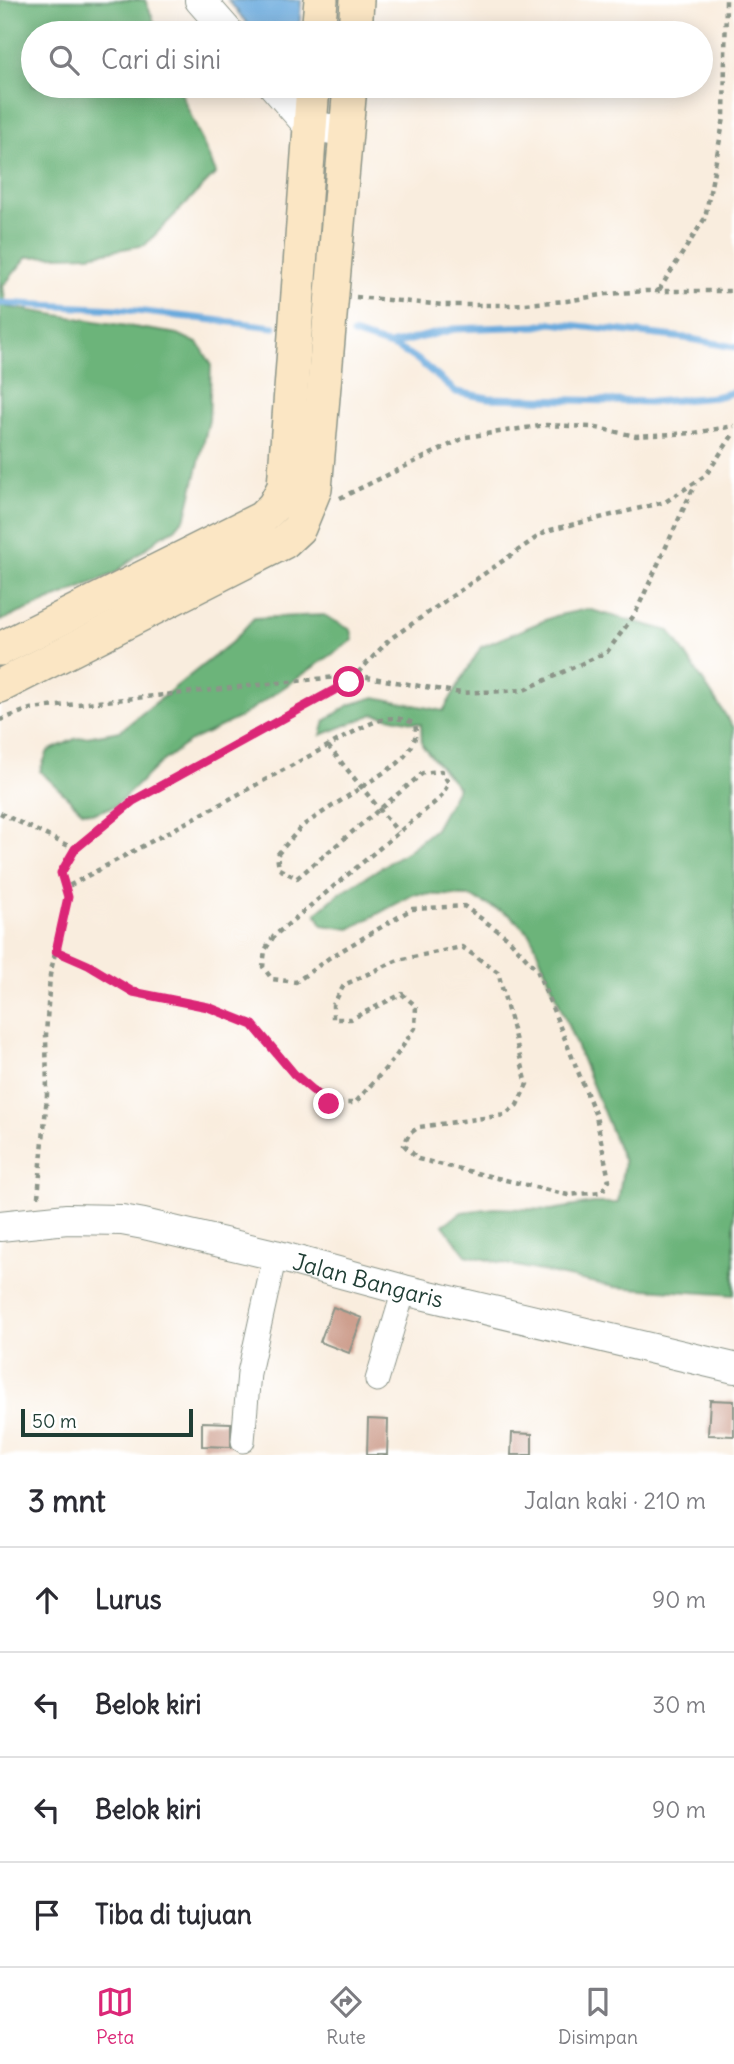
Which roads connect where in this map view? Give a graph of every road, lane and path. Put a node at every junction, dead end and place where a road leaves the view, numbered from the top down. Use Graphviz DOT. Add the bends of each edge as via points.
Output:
graph roads {
  1 [pos="200,0"];
  2 [pos="321,0"];
  3 [pos="357,0"];
  4 [pos="726,0"];
  5 [pos="218,21"];
  6 [pos="319,21"];
  7 [pos="356,21"];
  8 [pos="284,98"];
  9 [pos="312,98"];
  10 [pos="349,98"];
  11 [pos="309,126"];
  12 [pos="346,131"];
  13 [pos="659,290"];
  14 [pos="315,291"];
  15 [pos="734,291"];
  16 [pos="734,426"];
  17 [pos="734,433"];
  18 [pos="695,482"];
  19 [pos="305,515"];
  20 [pos="0,649"];
  21 [pos="355,676"];
  22 [pos="0,686"];
  23 [pos="0,720"];
  24 [pos="328,746"];
  25 [pos="361,787"];
  26 [pos="379,809"];
  27 [pos="0,813"];
  28 [pos="398,832"];
  29 [pos="75,849"];
  30 [pos="65,888"];
  31 [pos="56,951"];
  32 [pos="35,1222"];
  33 [pos="0,1226"];
  34 [pos="275,1255"];
  35 [pos="404,1290"];
  36 [pos="734,1368"];
  37 [pos="377,1380"];
  38 [pos="243,1441"];
  1 -- 5 [label="street"];
  2 -- 6 [label="main road"];
  3 -- 7 [label="main road"];
  4 -- 13 [label="path" via="724,118 705,218"];
  8 -- 11 [label="street"];
  9 -- 11 [label="main road"];
  10 -- 12 [label="main road"];
  11 -- 12 [label="street"];
  11 -- 14 [label="main road"];
  12 -- 14 [label="main road"];
  13 -- 14 [label="path" via="510,305 444,305"];
  13 -- 15 [label="path"];
  14 -- 19 [label="main road" via="327,340 315,489"];
  14 -- 20 [label="main road" via="294,336 284,486 274,506 262,518"];
  16 -- 19 [label="path" via="636,436 592,427 546,425 466,437"];
  17 -- 18 [label="path" via="706,475"];
  18 -- 21 [label="path" via="665,502 547,531 390,639"];
  18 -- 21 [label="path" via="635,614 607,652 524,690 461,693"];
  19 -- 22 [label="main road" via="284,542"];
  21 -- 23 [label="path" via="30,709"];
  21 -- 29 [label="path" via="133,801"];
  24 -- 25 [label="path"];
  24 -- 25 [label="path" via="383,718 401,717 415,724 417,733 409,752"];
  24 -- 30 [label="path"];
  25 -- 26 [label="path"];
  25 -- 26 [label="path" via="302,826 277,855 279,869 297,878"];
  26 -- 28 [label="path"];
  26 -- 28 [label="path" via="423,773 441,771 449,783 440,798"];
  27 -- 29 [label="path"];
  28 -- 31 [label="path" via="274,936 265,950 263,967 272,979 296,982 412,909 464,906 509,938 537,970 596,1116 609,1180 602,1192 568,1195 418,1159 404,1145 419,1127 505,1115 517,1105 527,1084 498,972 462,947 398,960 344,985 333,1005 333,1020 351,1019 402,994 416,1006 415,1028 355,1103 329,1104 294,1074 253,1025 208,1007 133,992"];
  29 -- 30 [label="path" via="61,873"];
  30 -- 31 [label="path" via="68,897"];
  31 -- 32 [label="path" via="48,999 47,1095"];
  32 -- 33 [label="street, Jalan Bangaris"];
  32 -- 34 [label="street, Jalan Bangaris" via="122,1220"];
  34 -- 35 [label="street, Jalan Bangaris"];
  34 -- 38 [label="street" via="249,1373"];
  35 -- 36 [label="street, Jalan Bangaris"];
  35 -- 37 [label="street"];
}
